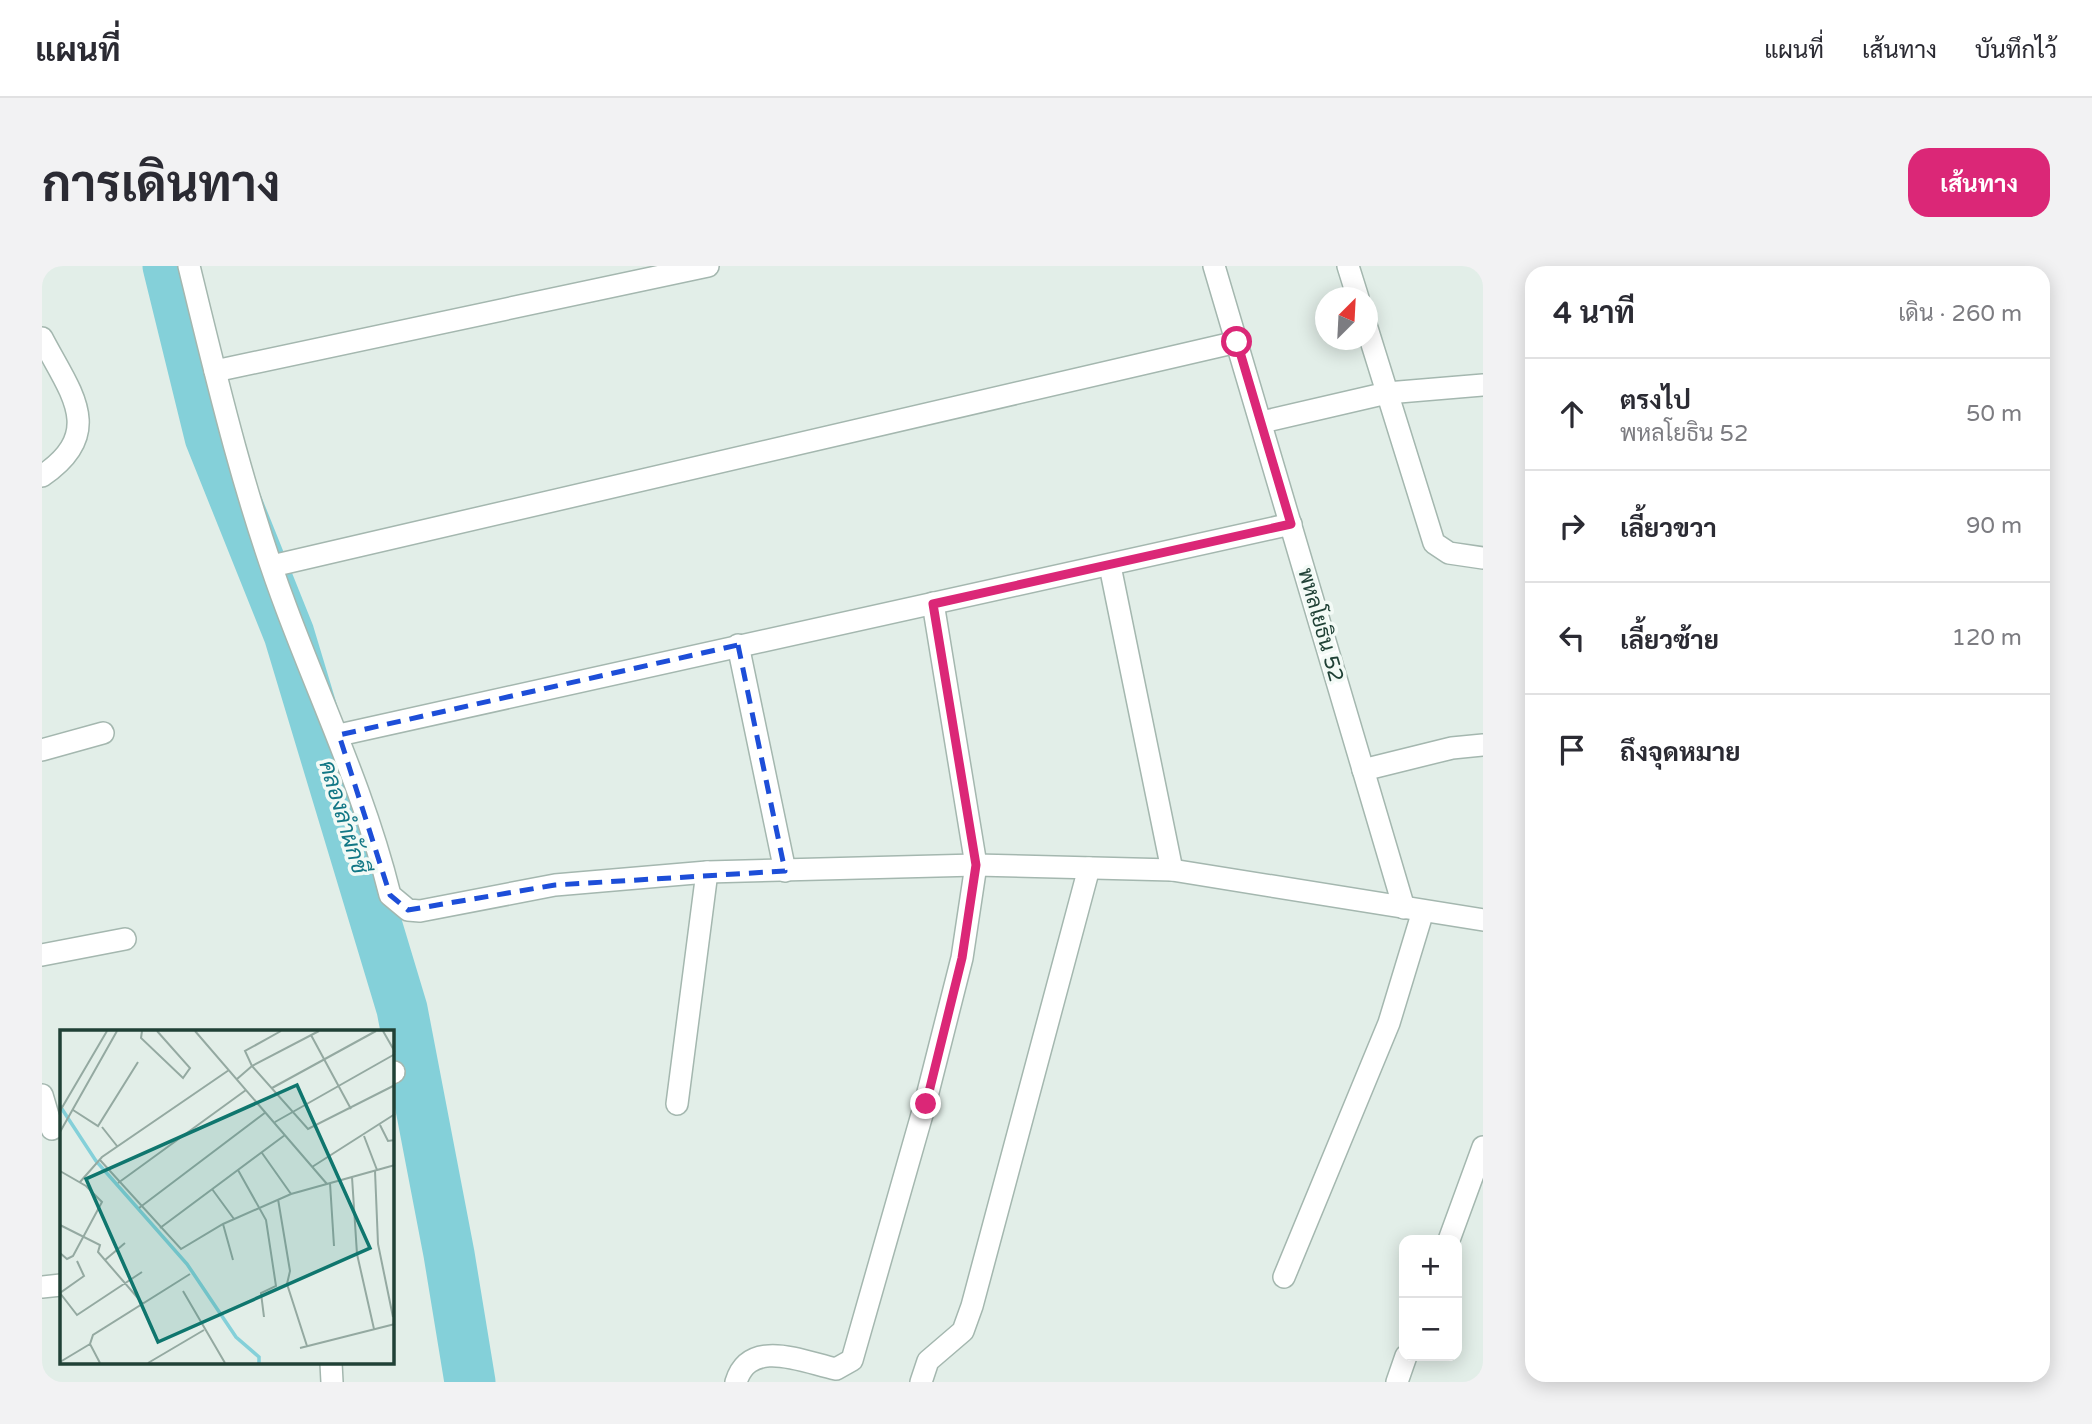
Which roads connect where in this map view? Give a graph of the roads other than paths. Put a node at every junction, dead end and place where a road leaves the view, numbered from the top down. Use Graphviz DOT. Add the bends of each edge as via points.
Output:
graph roads {
  1 [pos="189,266"];
  2 [pos="708,266"];
  3 [pos="1214,266"];
  4 [pos="1348,266"];
  5 [pos="1355,287"];
  6 [pos="42,338"];
  7 [pos="1237,342"];
  8 [pos="1374,350"];
  9 [pos="215,371"];
  10 [pos="1483,385"];
  11 [pos="1387,393"];
  12 [pos="1262,422"];
  13 [pos="42,477"];
  14 [pos="1291,524"];
  15 [pos="1483,558"];
  16 [pos="272,566"];
  17 [pos="1110,566"];
  18 [pos="933,604"];
  19 [pos="738,645"];
  20 [pos="103,733"];
  21 [pos="339,735"];
  22 [pos="1483,746"];
  23 [pos="42,750"];
  24 [pos="1363,770"];
  25 [pos="976,865"];
  26 [pos="1089,868"];
  27 [pos="1172,870"];
  28 [pos="706,872"];
  29 [pos="785,872"];
  30 [pos="1414,910"];
  31 [pos="1483,920"];
  32 [pos="125,939"];
  33 [pos="42,955"];
  34 [pos="42,1095"];
  35 [pos="677,1104"];
  36 [pos="52,1129"];
  37 [pos="1483,1147"];
  38 [pos="1451,1235"];
  39 [pos="1284,1277"];
  40 [pos="60,1285"];
  41 [pos="42,1287"];
  42 [pos="1404,1361"];
  43 [pos="331,1364"];
  44 [pos="332,1382"];
  45 [pos="736,1382"];
  46 [pos="921,1382"];
  47 [pos="1397,1382"];
  1 -- 9 [label="street"];
  2 -- 9 [label="street"];
  3 -- 7 [label="street, พหลโยธิน 52"];
  4 -- 5 [label="street"];
  6 -- 13 [label="street" via="78,409 79,428 71,451"];
  7 -- 12 [label="street, พหลโยธิน 52"];
  7 -- 16 [label="street"];
  8 -- 11 [label="street"];
  9 -- 16 [label="street"];
  10 -- 11 [label="street"];
  11 -- 12 [label="street"];
  11 -- 15 [label="street" via="1434,543 1449,553"];
  12 -- 14 [label="street, พหลโยธิน 52"];
  14 -- 17 [label="street"];
  14 -- 24 [label="street, พหลโยธิน 52"];
  16 -- 21 [label="street"];
  17 -- 18 [label="street"];
  17 -- 27 [label="street"];
  18 -- 19 [label="street"];
  18 -- 25 [label="street"];
  19 -- 21 [label="street"];
  19 -- 29 [label="street"];
  20 -- 23 [label="street"];
  21 -- 28 [label="street" via="390,895 408,910 555,885"];
  22 -- 24 [label="street" via="1452,748"];
  24 -- 30 [label="street, พหลโยธิน 52"];
  25 -- 26 [label="street"];
  25 -- 29 [label="street"];
  25 -- 45 [label="street" via="962,958 926,1104 852,1360 836,1369 761,1354 749,1360"];
  26 -- 27 [label="street"];
  26 -- 46 [label="street" via="972,1306 963,1331 928,1361"];
  27 -- 30 [label="street"];
  28 -- 29 [label="street"];
  28 -- 35 [label="street"];
  30 -- 31 [label="street"];
  30 -- 39 [label="street" via="1389,1023"];
  32 -- 33 [label="street"];
  34 -- 36 [label="street"];
  37 -- 38 [label="street"];
  40 -- 41 [label="street"];
  42 -- 47 [label="street"];
  43 -- 44 [label="street"];
}
